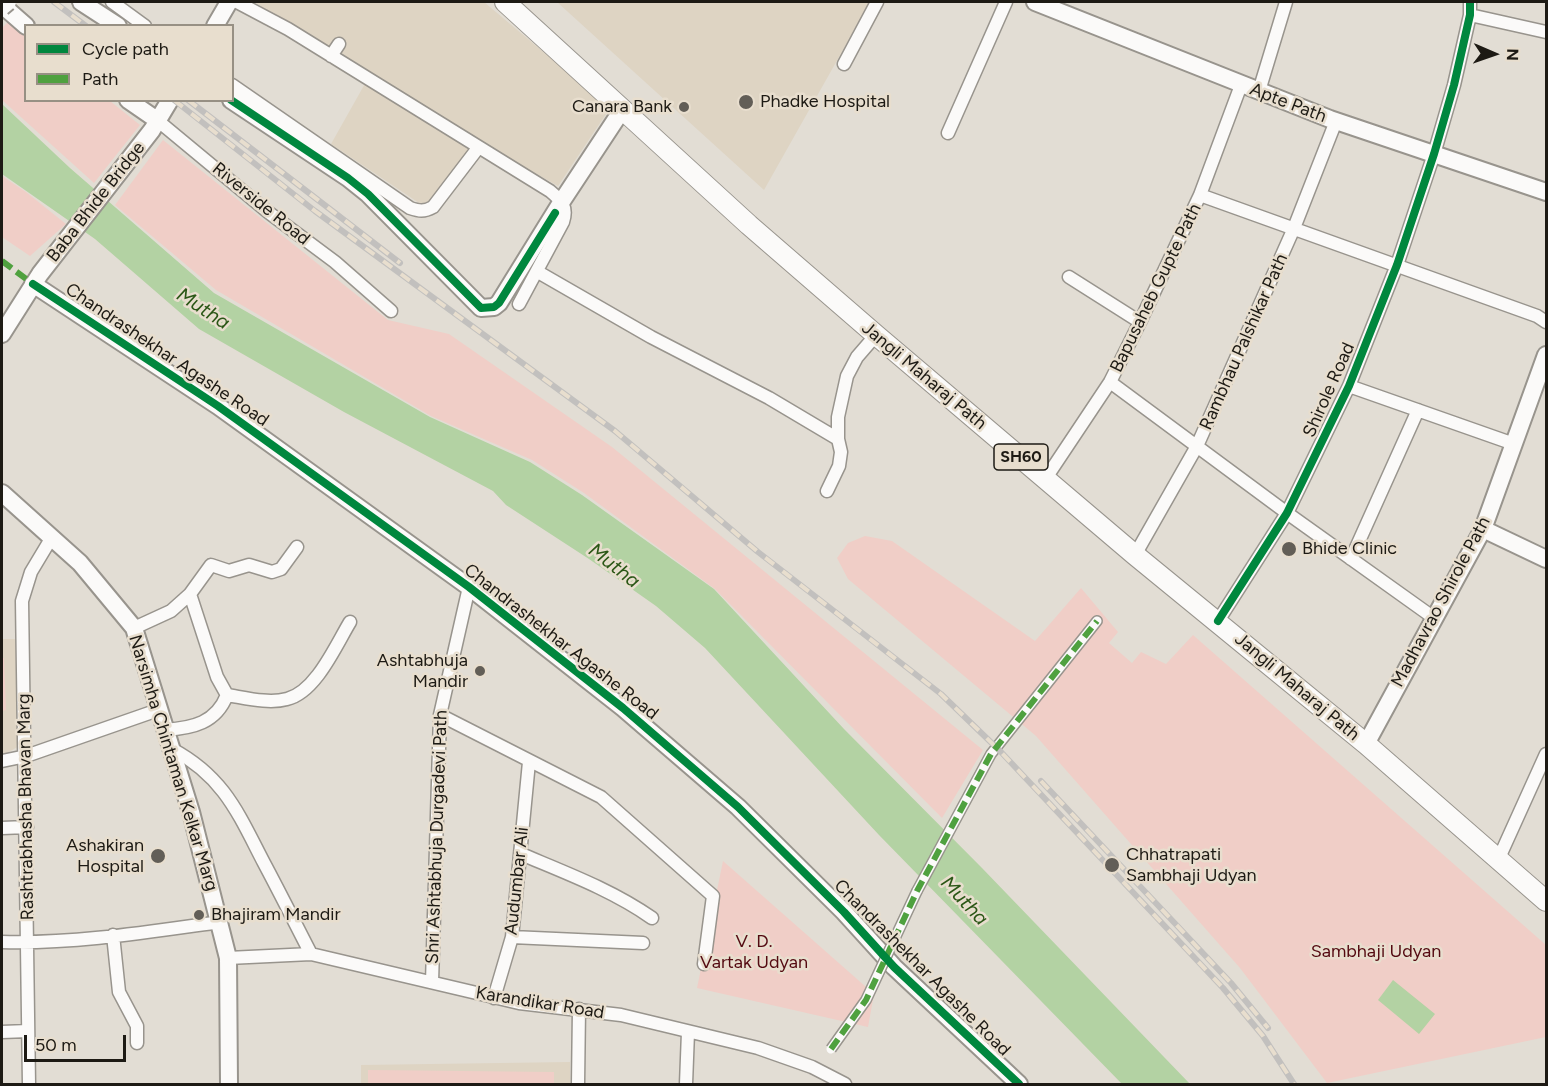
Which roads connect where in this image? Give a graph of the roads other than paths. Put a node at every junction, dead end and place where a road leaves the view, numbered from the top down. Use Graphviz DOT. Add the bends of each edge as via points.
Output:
graph roads {
  1 [pos="8,2"];
  2 [pos="81,2"];
  3 [pos="112,2"];
  4 [pos="229,2"];
  5 [pos="237,2"];
  6 [pos="505,2"];
  7 [pos="877,2"];
  8 [pos="1006,2"];
  9 [pos="1035,2"];
  10 [pos="1286,2"];
  11 [pos="1470,2"];
  12 [pos="2,6"];
  13 [pos="1470,15"];
  14 [pos="24,24"];
  15 [pos="115,24"];
  16 [pos="142,24"];
  17 [pos="216,24"];
  18 [pos="1546,32"];
  19 [pos="339,44"];
  20 [pos="331,56"];
  21 [pos="844,64"];
  22 [pos="1241,85"];
  23 [pos="234,86"];
  24 [pos="1259,91"];
  25 [pos="130,102"];
  26 [pos="169,102"];
  27 [pos="234,102"];
  28 [pos="622,110"];
  29 [pos="1336,121"];
  30 [pos="155,125"];
  31 [pos="948,133"];
  32 [pos="478,148"];
  33 [pos="1434,154"];
  34 [pos="1546,192"];
  35 [pos="1200,195"];
  36 [pos="558,207"];
  37 [pos="1294,228"];
  38 [pos="1397,265"];
  39 [pos="538,272"];
  40 [pos="1069,277"];
  41 [pos="36,279"];
  42 [pos="519,304"];
  43 [pos="391,311"];
  44 [pos="1140,322"];
  45 [pos="1546,322"];
  46 [pos="2,334"];
  47 [pos="876,335"];
  48 [pos="1546,355"];
  49 [pos="1110,382"];
  50 [pos="1349,386"];
  51 [pos="1418,410"];
  52 [pos="838,439"];
  53 [pos="1514,444"];
  54 [pos="1197,446"];
  55 [pos="1046,478"];
  56 [pos="827,491"];
  57 [pos="2,493"];
  58 [pos="1287,513"];
  59 [pos="1483,529"];
  60 [pos="52,537"];
  61 [pos="297,547"];
  62 [pos="1135,555"];
  63 [pos="1351,559"];
  64 [pos="1546,559"];
  65 [pos="469,587"];
  66 [pos="190,594"];
  67 [pos="1434,618"];
  68 [pos="1097,621"];
  69 [pos="1218,621"];
  70 [pos="350,622"];
  71 [pos="134,628"];
  72 [pos="227,695"];
  73 [pos="158,710"];
  74 [pos="440,715"];
  75 [pos="165,730"];
  76 [pos="1366,744"];
  77 [pos="172,750"];
  78 [pos="1546,754"];
  79 [pos="26,756"];
  80 [pos="2,761"];
  81 [pos="529,762"];
  82 [pos="27,827"];
  83 [pos="2,828"];
  84 [pos="521,854"];
  85 [pos="1499,858"];
  86 [pos="1546,901"];
  87 [pos="652,918"];
  88 [pos="220,922"];
  89 [pos="113,935"];
  90 [pos="512,937"];
  91 [pos="2,942"];
  92 [pos="643,942"];
  93 [pos="27,943"];
  94 [pos="311,954"];
  95 [pos="228,958"];
  96 [pos="704,964"];
  97 [pos="432,982"];
  98 [pos="494,998"];
  99 [pos="579,1009"];
  100 [pos="28,1031"];
  101 [pos="2,1032"];
  102 [pos="688,1032"];
  103 [pos="137,1043"];
  104 [pos="831,1049"];
  105 [pos="29,1084"];
  106 [pos="229,1084"];
  107 [pos="578,1084"];
  108 [pos="686,1084"];
  109 [pos="845,1084"];
  110 [pos="1019,1084"];
  1 -- 12 [label="street, bridge"];
  2 -- 15 [label="street"];
  3 -- 16 [label="street"];
  4 -- 17 [label="street"];
  5 -- 20 [label="street"];
  6 -- 28 [label="main road, Jangli Maharaj Path / SH60"];
  7 -- 21 [label="street"];
  8 -- 31 [label="street"];
  9 -- 22 [label="street, Apte Path"];
  10 -- 24 [label="street"];
  11 -- 13 [label="street, Shirole Road"];
  12 -- 14 [label="street"];
  13 -- 18 [label="street"];
  13 -- 33 [label="street, Shirole Road"];
  19 -- 20 [label="street"];
  20 -- 32 [label="street"];
  22 -- 24 [label="street, Apte Path"];
  22 -- 35 [label="street, Bapusaheb Gupte Path"];
  23 -- 32 [label="street" via="419,211 433,207"];
  24 -- 29 [label="street, Apte Path"];
  25 -- 30 [label="street, Riverside Road"];
  26 -- 30 [label="street, Baba Bhide Bridge"];
  27 -- 36 [label="street" via="368,194 481,308 499,303"];
  28 -- 36 [label="street"];
  28 -- 47 [label="main road, Jangli Maharaj Path / SH60"];
  29 -- 33 [label="street, Apte Path"];
  29 -- 37 [label="street, Rambhau Palshikar Path"];
  30 -- 41 [label="street, Baba Bhide Bridge"];
  30 -- 43 [label="street, Riverside Road" via="335,262"];
  32 -- 36 [label="street" via="550,191"];
  33 -- 34 [label="street, Apte Path"];
  33 -- 38 [label="street, Shirole Road"];
  35 -- 37 [label="street"];
  35 -- 44 [label="street, Bapusaheb Gupte Path"];
  36 -- 39 [label="street" via="566,214"];
  37 -- 38 [label="street"];
  37 -- 54 [label="street, Rambhau Palshikar Path"];
  38 -- 45 [label="street"];
  38 -- 50 [label="street, Shirole Road"];
  39 -- 42 [label="street"];
  39 -- 52 [label="street"];
  40 -- 44 [label="street"];
  41 -- 46 [label="street, Baba Bhide Bridge"];
  41 -- 65 [label="street, Chandrashekhar Agashe Road"];
  44 -- 49 [label="street, Bapusaheb Gupte Path"];
  47 -- 52 [label="street" via="847,376 838,417"];
  47 -- 55 [label="main road, Jangli Maharaj Path / SH60"];
  48 -- 53 [label="street, Madhavrao Shirole Path"];
  49 -- 54 [label="street"];
  49 -- 55 [label="street, Bapusaheb Gupte Path"];
  50 -- 51 [label="street"];
  50 -- 58 [label="street, Shirole Road"];
  51 -- 53 [label="street"];
  51 -- 63 [label="street"];
  52 -- 56 [label="street" via="839,466"];
  53 -- 59 [label="street, Madhavrao Shirole Path"];
  54 -- 58 [label="street"];
  54 -- 62 [label="street, Rambhau Palshikar Path"];
  55 -- 62 [label="main road, Jangli Maharaj Path / SH60"];
  57 -- 60 [label="street, Narsimha Chintaman Kelkar Marg"];
  58 -- 63 [label="street"];
  58 -- 69 [label="street, Shirole Road"];
  59 -- 64 [label="street"];
  59 -- 67 [label="street, Madhavrao Shirole Path"];
  60 -- 71 [label="street, Narsimha Chintaman Kelkar Marg" via="80,563"];
  60 -- 79 [label="street, Rashtrabhasha Bhavan Marg" via="31,572 22,601"];
  61 -- 66 [label="street" via="281,568 272,572 249,565 229,571 211,565"];
  62 -- 69 [label="main road, Jangli Maharaj Path / SH60"];
  63 -- 67 [label="street"];
  65 -- 74 [label="street, Shri Ashtabhuja Durgadevi Path"];
  65 -- 110 [label="street, Chandrashekhar Agashe Road" via="623,708 738,807 894,967"];
  66 -- 71 [label="street" via="171,611"];
  66 -- 72 [label="street" via="217,677"];
  67 -- 76 [label="street, Madhavrao Shirole Path"];
  68 -- 104 [label="street, bridge" via="991,754 916,891 866,1000"];
  69 -- 76 [label="main road, Jangli Maharaj Path / SH60"];
  70 -- 72 [label="street" via="316,678 298,694 270,701"];
  71 -- 73 [label="street, Narsimha Chintaman Kelkar Marg"];
  72 -- 75 [label="street" via="216,715 190,727"];
  73 -- 75 [label="street, Narsimha Chintaman Kelkar Marg"];
  73 -- 79 [label="street"];
  74 -- 81 [label="street"];
  74 -- 97 [label="street, Shri Ashtabhuja Durgadevi Path"];
  75 -- 77 [label="street, Narsimha Chintaman Kelkar Marg"];
  76 -- 85 [label="main road, Jangli Maharaj Path / SH60"];
  77 -- 88 [label="street, Narsimha Chintaman Kelkar Marg"];
  77 -- 94 [label="street" via="209,775 233,804"];
  78 -- 85 [label="street"];
  79 -- 80 [label="street"];
  79 -- 82 [label="street, Rashtrabhasha Bhavan Marg"];
  81 -- 84 [label="street, Audumbar Ali"];
  81 -- 96 [label="street" via="601,796 713,896"];
  82 -- 83 [label="street"];
  82 -- 93 [label="street, Rashtrabhasha Bhavan Marg"];
  84 -- 87 [label="street" via="598,887"];
  84 -- 90 [label="street, Audumbar Ali"];
  85 -- 86 [label="main road, Jangli Maharaj Path / SH60"];
  88 -- 89 [label="street"];
  88 -- 95 [label="street, Narsimha Chintaman Kelkar Marg"];
  89 -- 93 [label="street"];
  89 -- 103 [label="street" via="119,992 136,1026"];
  90 -- 92 [label="street"];
  90 -- 98 [label="street, Audumbar Ali"];
  91 -- 93 [label="street"];
  93 -- 100 [label="street, Rashtrabhasha Bhavan Marg"];
  94 -- 95 [label="street, Karandikar Road"];
  94 -- 97 [label="street, Karandikar Road"];
  95 -- 106 [label="street, Narsimha Chintaman Kelkar Marg"];
  97 -- 98 [label="street, Karandikar Road"];
  98 -- 99 [label="street, Karandikar Road"];
  99 -- 102 [label="street, Karandikar Road"];
  99 -- 107 [label="street"];
  100 -- 101 [label="street"];
  100 -- 105 [label="street, Rashtrabhasha Bhavan Marg"];
  102 -- 108 [label="street"];
  102 -- 109 [label="street, Karandikar Road" via="758,1048 812,1067"];
}
